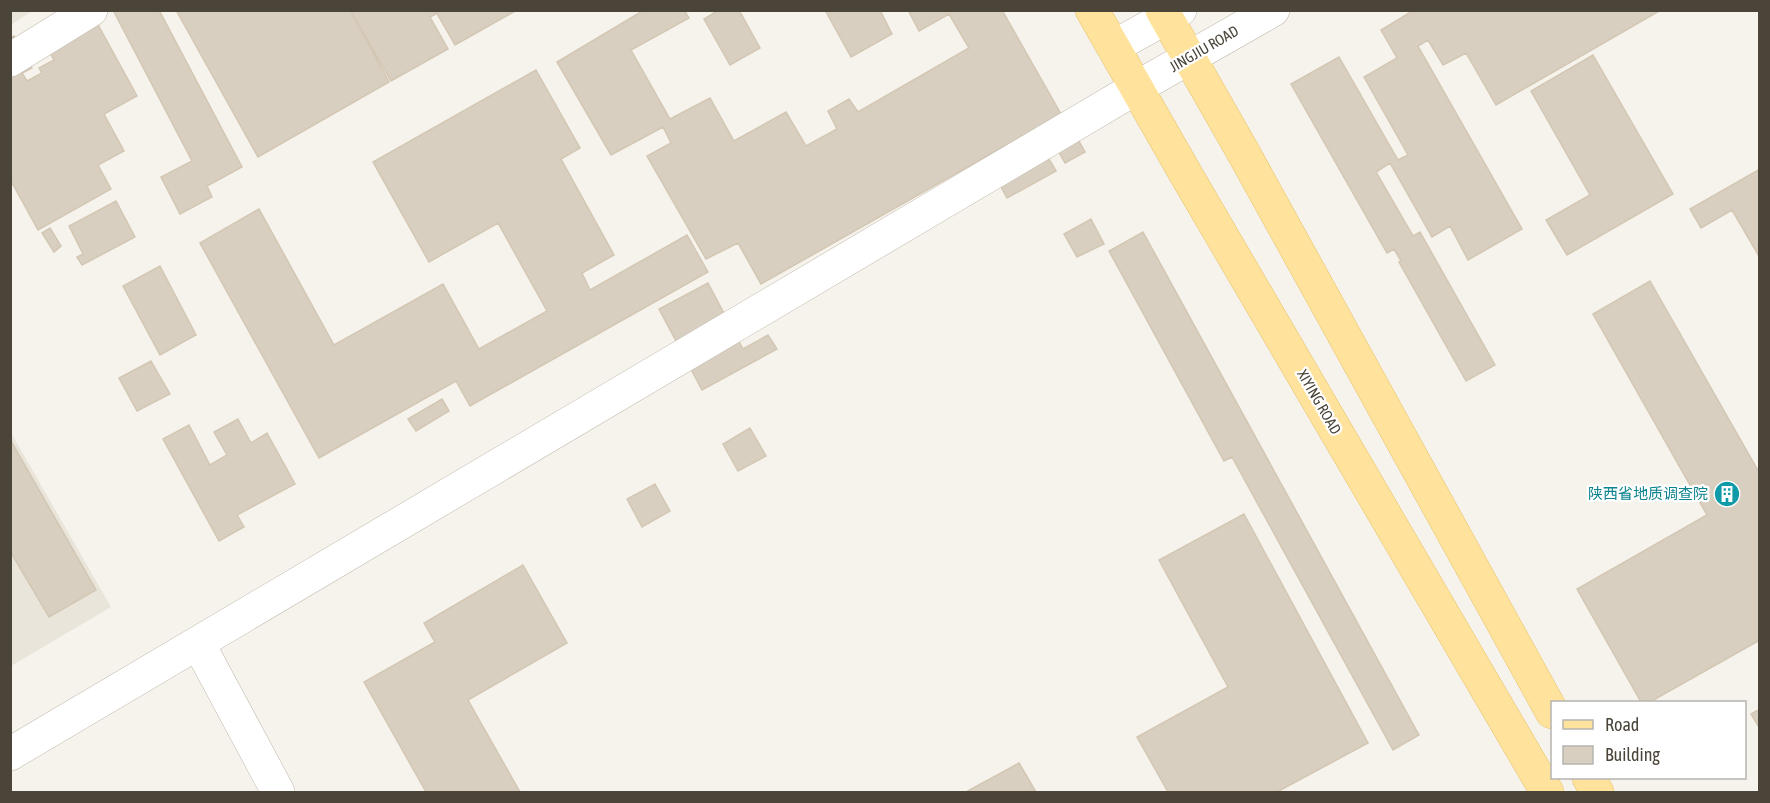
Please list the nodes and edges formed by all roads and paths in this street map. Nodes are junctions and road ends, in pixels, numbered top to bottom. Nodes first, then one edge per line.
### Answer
1 (91, 10) edge
2 (1092, 10) edge
3 (1272, 10) edge
4 (1169, 13) edge
5 (1113, 47) junction
6 (1189, 58) junction
7 (10, 60) edge
8 (1136, 88) junction
9 (198, 643) junction
10 (1551, 710) edge
11 (10, 754) edge
12 (1589, 779) edge
13 (278, 792) edge
14 (1547, 792) edge
15 (1597, 792) edge

1 - 7 street
2 - 5 main road, XIYING ROAD
3 - 6 street, JINGJIU ROAD
4 - 5 street
4 - 6 main road
5 - 8 main road, XIYING ROAD
6 - 8 street, JINGJIU ROAD
6 - 10 main road
8 - 9 street, JINGJIU ROAD
8 - 14 main road, XIYING ROAD
9 - 11 street, JINGJIU ROAD
9 - 13 street
12 - 15 main road

